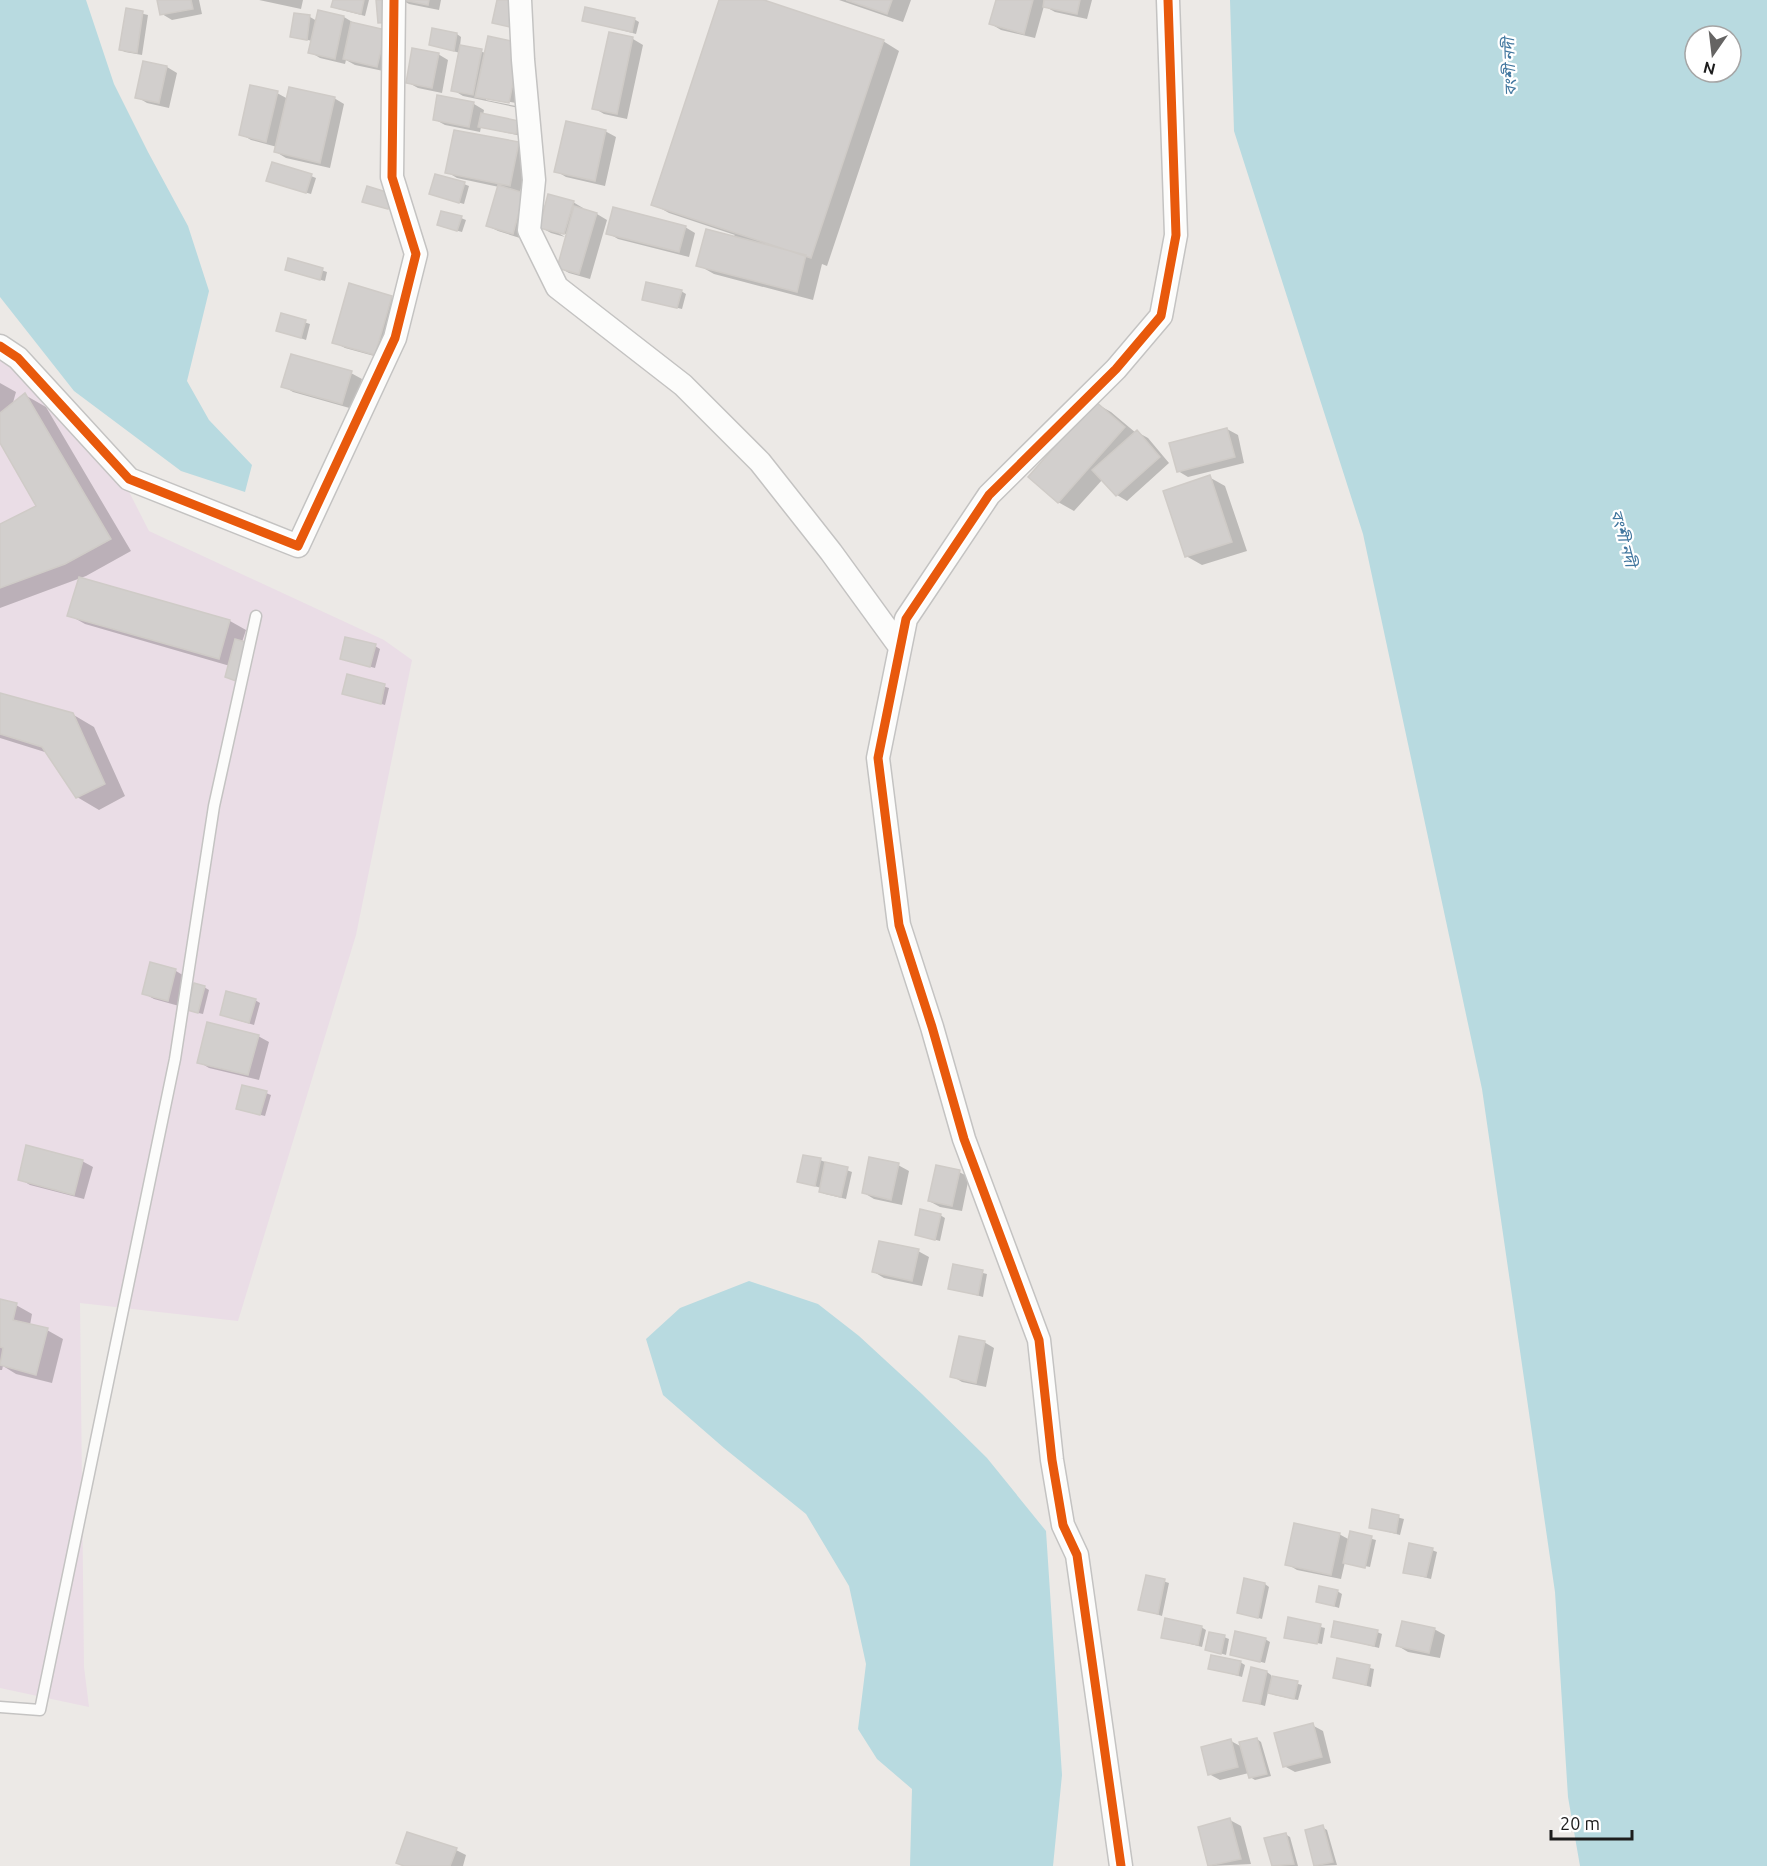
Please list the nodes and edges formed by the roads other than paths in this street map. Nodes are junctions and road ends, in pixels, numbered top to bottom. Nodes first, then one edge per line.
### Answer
1 (394, 0) edge
2 (520, 0) edge
3 (1168, 0) edge
4 (0, 346) edge
5 (256, 616) dead end
6 (900, 647) junction
7 (0, 1707) edge
8 (1121, 1866) edge

1 - 4 street
2 - 6 street
3 - 6 street
5 - 7 lane
6 - 8 street

